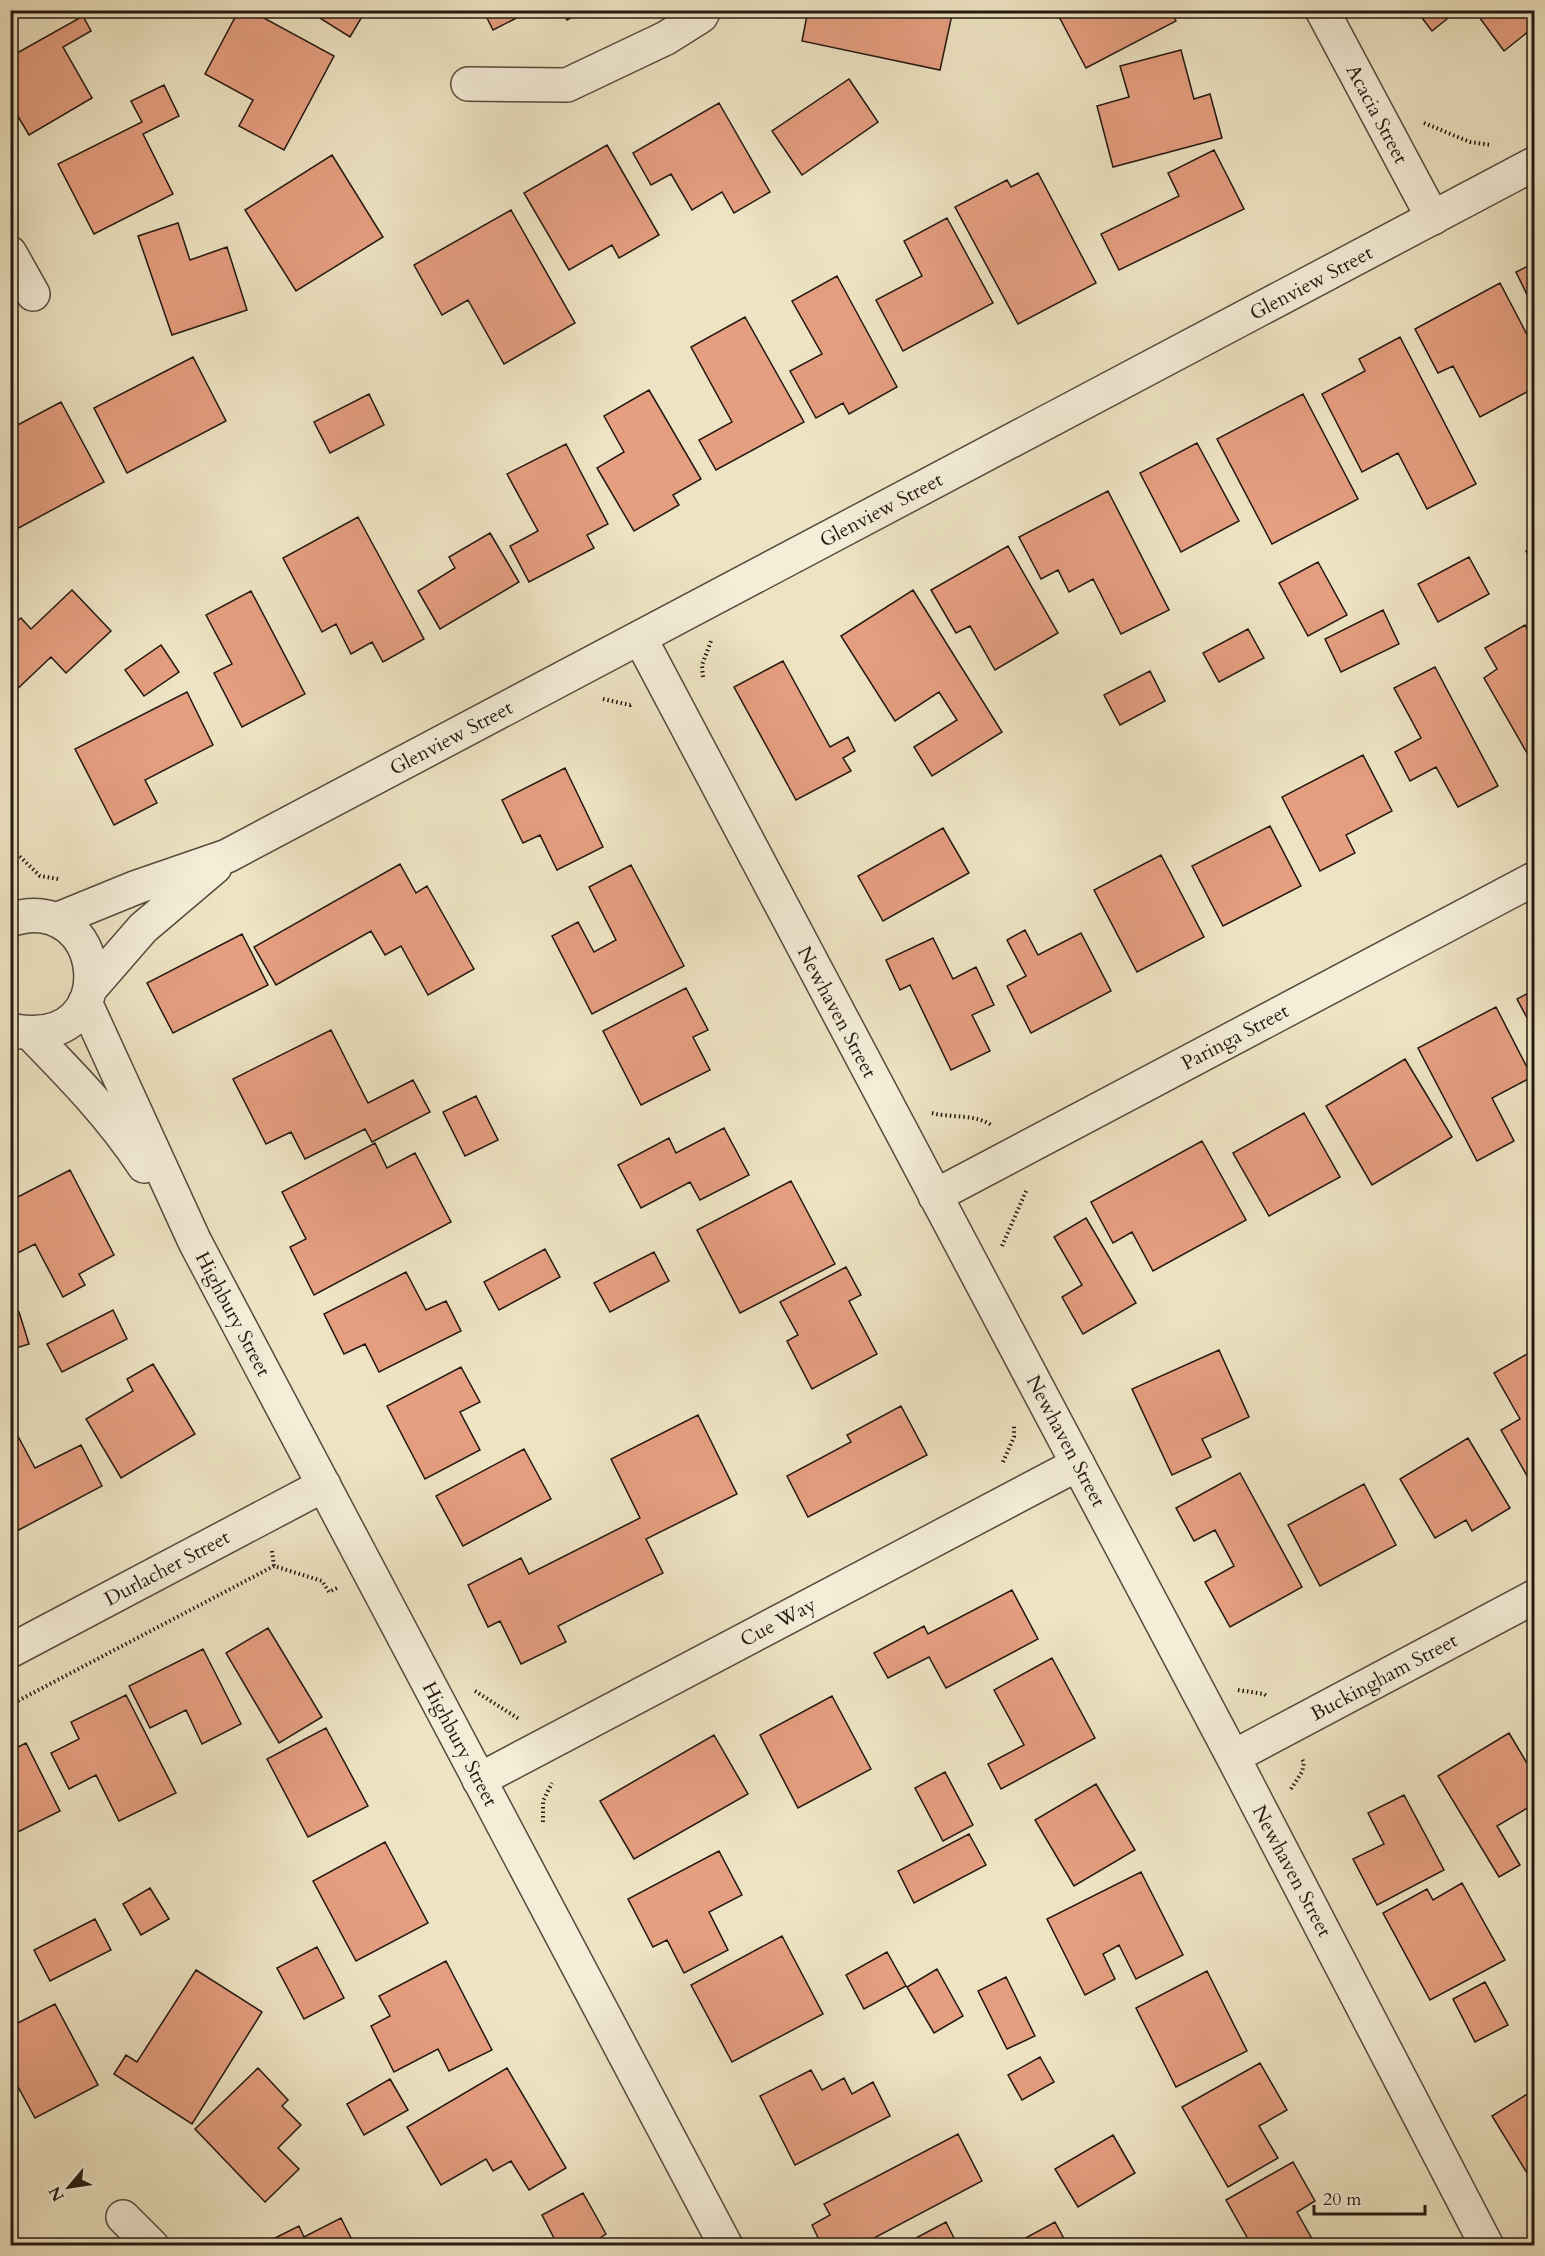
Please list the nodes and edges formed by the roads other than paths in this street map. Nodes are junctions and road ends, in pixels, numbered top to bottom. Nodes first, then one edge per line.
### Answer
1 (704, 10) edge
2 (1322, 10) edge
3 (468, 84) dead end
4 (1534, 164) edge
5 (1432, 218) junction
6 (10, 253) edge
7 (33, 294) dead end
8 (640, 638) junction
9 (227, 856) junction
10 (1534, 879) edge
11 (28, 914) edge
12 (88, 996) junction
13 (21, 1031) edge
14 (935, 1196) junction
15 (195, 1242) junction
16 (1078, 1464) junction
17 (324, 1485) junction
18 (1534, 1598) edge
19 (10, 1650) edge
20 (1233, 1757) junction
21 (479, 1780) junction
22 (123, 2217) dead end
23 (152, 2246) edge
24 (726, 2246) edge
25 (1487, 2246) edge

1 - 3 street
2 - 5 street, Acacia Street
4 - 5 street, Glenview Street
5 - 8 street, Glenview Street
6 - 7 street
8 - 9 street, Glenview Street
8 - 14 street, Newhaven Street
9 - 11 street, Glenview Street
9 - 12 street, Glenview Street
10 - 14 street, Paringa Street
11 - 12 street
12 - 13 street, Glenview Street
12 - 15 street, Highbury Street
13 - 15 street, Highbury Street
14 - 16 street, Newhaven Street
15 - 17 street, Highbury Street
16 - 20 street, Newhaven Street
16 - 21 street, Cue Way
17 - 19 street, Durlacher Street
17 - 21 street, Highbury Street
18 - 20 street, Buckingham Street
20 - 25 street, Newhaven Street
21 - 24 street, Highbury Street
22 - 23 street

